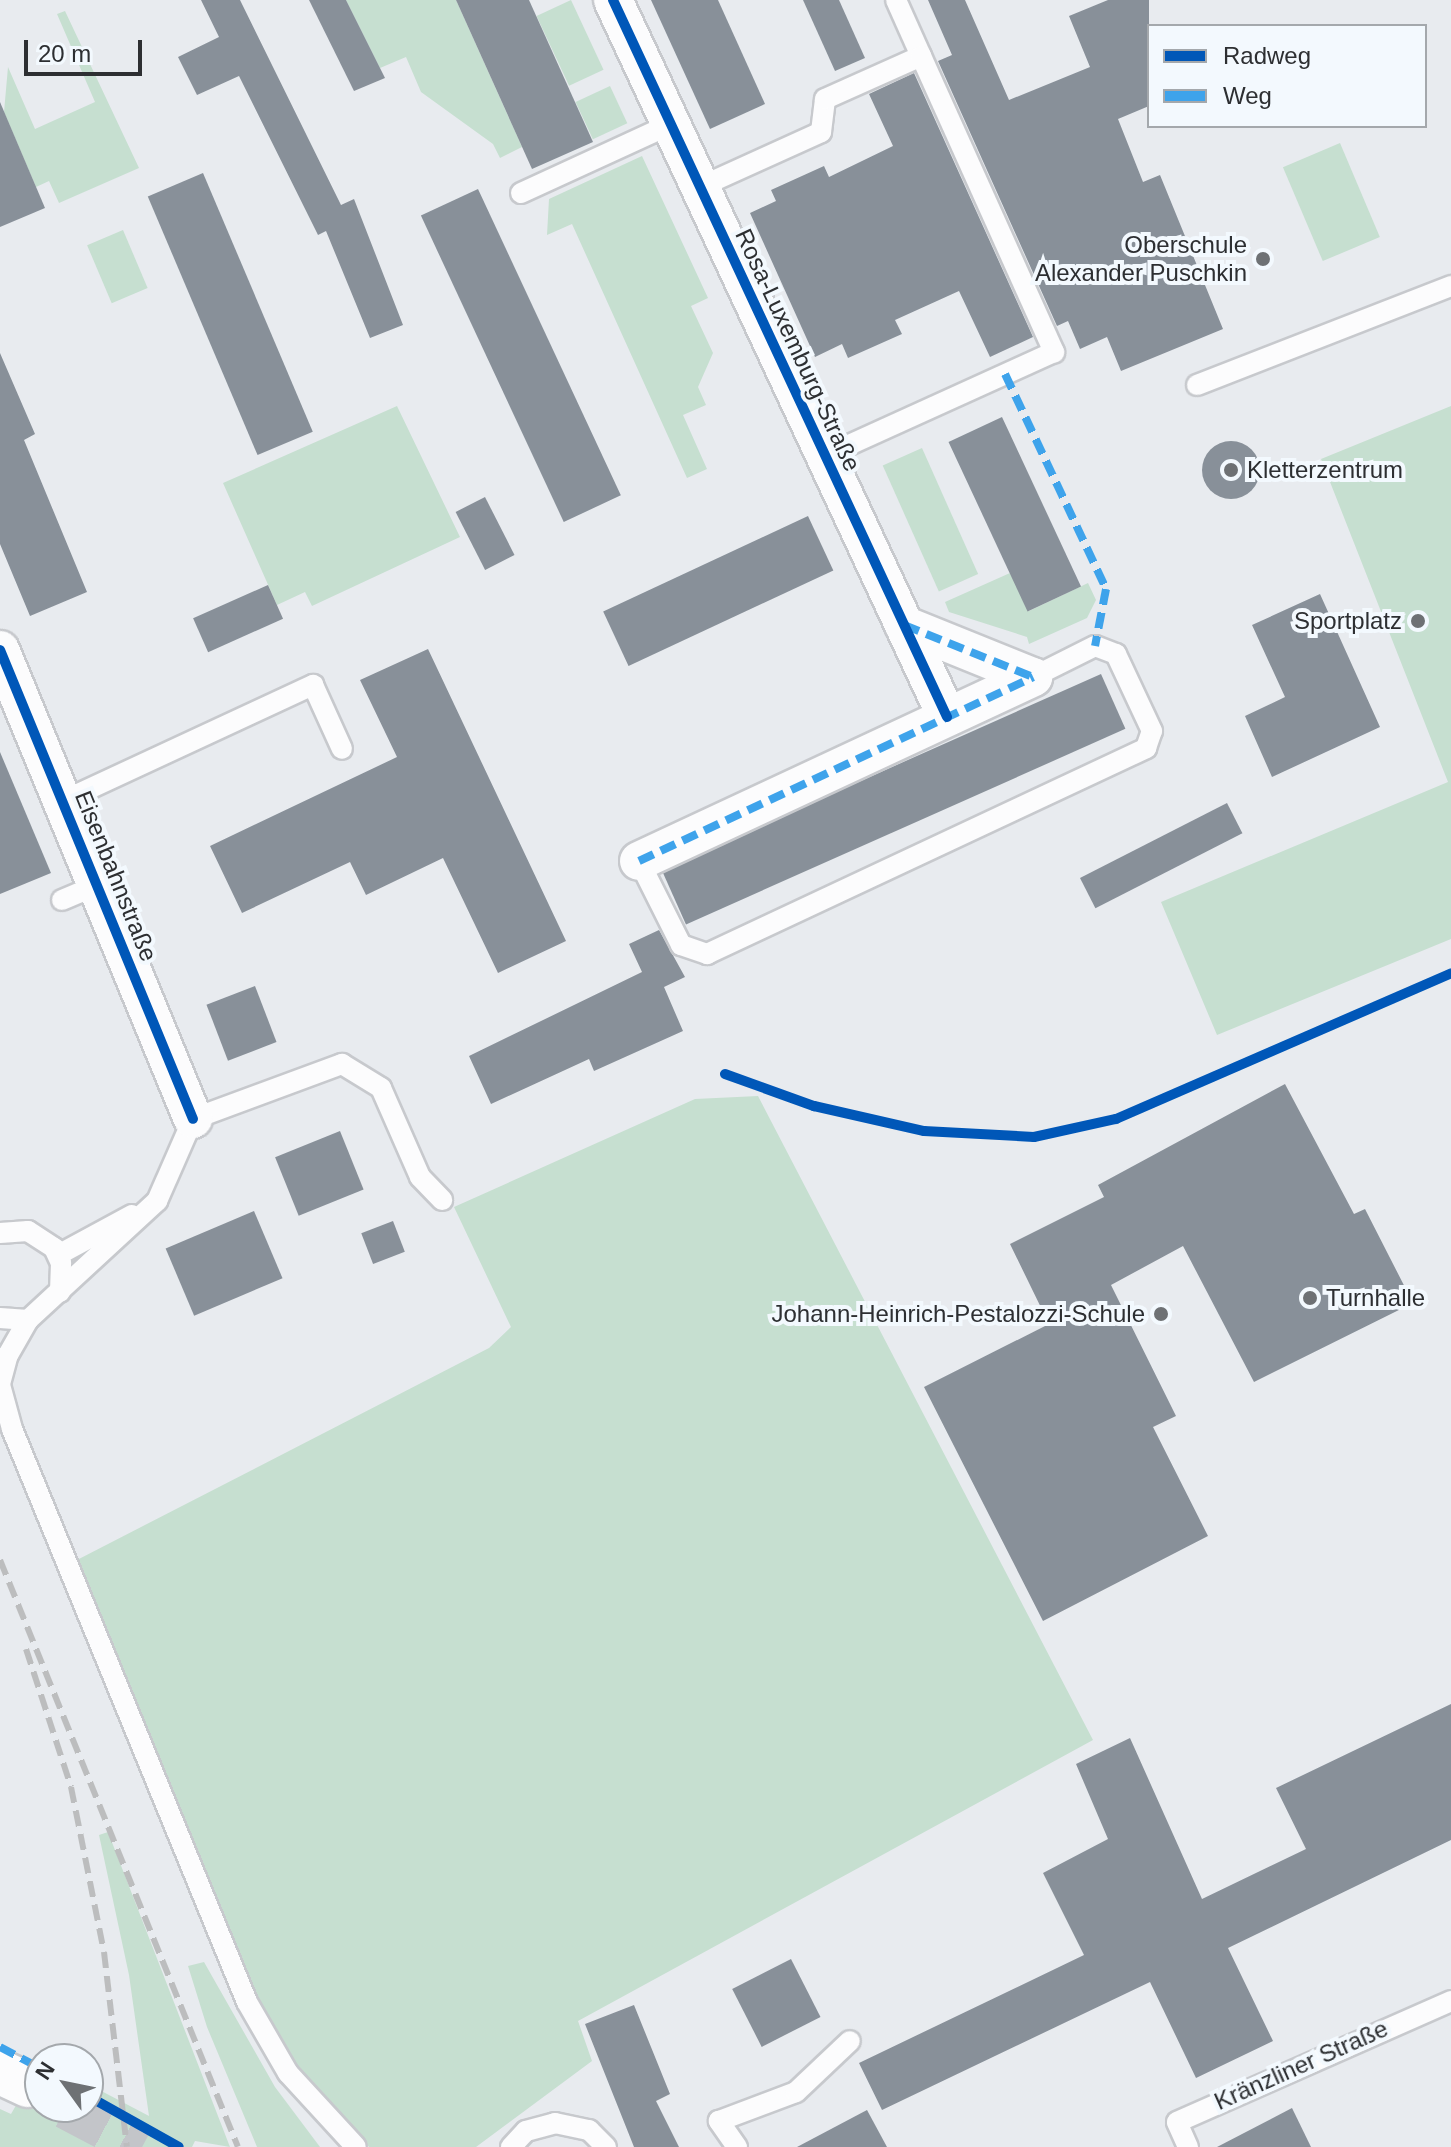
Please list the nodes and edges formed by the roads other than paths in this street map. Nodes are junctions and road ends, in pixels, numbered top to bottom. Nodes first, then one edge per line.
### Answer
1 (613, 0) edge
2 (896, 0) edge
3 (921, 56) junction
4 (671, 124) junction
5 (700, 187) junction
6 (521, 193) dead end
7 (1451, 286) edge
8 (1197, 385) dead end
9 (825, 456) junction
10 (904, 625) junction
11 (0, 650) edge
12 (1033, 677) junction
13 (947, 717) junction
14 (342, 749) dead end
15 (63, 801) junction
16 (639, 861) joint
17 (98, 885) junction
18 (62, 900) dead end
19 (193, 1119) junction
20 (442, 1200) dead end
21 (157, 1201) junction
22 (0, 1233) edge
23 (58, 1255) junction
24 (60, 1292) junction
25 (0, 1318) edge
26 (28, 1320) junction
27 (0, 1385) edge
28 (1451, 2001) edge
29 (850, 2041) dead end
30 (356, 2147) edge
31 (511, 2147) edge
32 (606, 2147) edge
33 (737, 2147) edge
34 (1188, 2147) edge

1 - 4 street, Rosa-Luxemburg-Straße
2 - 3 lane
3 - 5 lane
3 - 9 lane
4 - 5 street, Rosa-Luxemburg-Straße
4 - 6 lane
5 - 9 street, Rosa-Luxemburg-Straße
7 - 8 lane
9 - 10 street, Rosa-Luxemburg-Straße
10 - 12 street
10 - 13 street, Rosa-Luxemburg-Straße
11 - 15 street, Eisenbahnstraße
12 - 13 street
12 - 16 lane
13 - 16 street
14 - 15 lane
15 - 17 street, Eisenbahnstraße
17 - 18 lane
17 - 19 street, Eisenbahnstraße
19 - 20 lane
19 - 21 lane
21 - 23 lane
21 - 24 lane
22 - 23 lane
23 - 24 lane
24 - 26 lane
25 - 26 lane
26 - 27 lane
27 - 30 lane
28 - 34 lane, Kränzliner Straße
29 - 33 lane
31 - 32 lane

